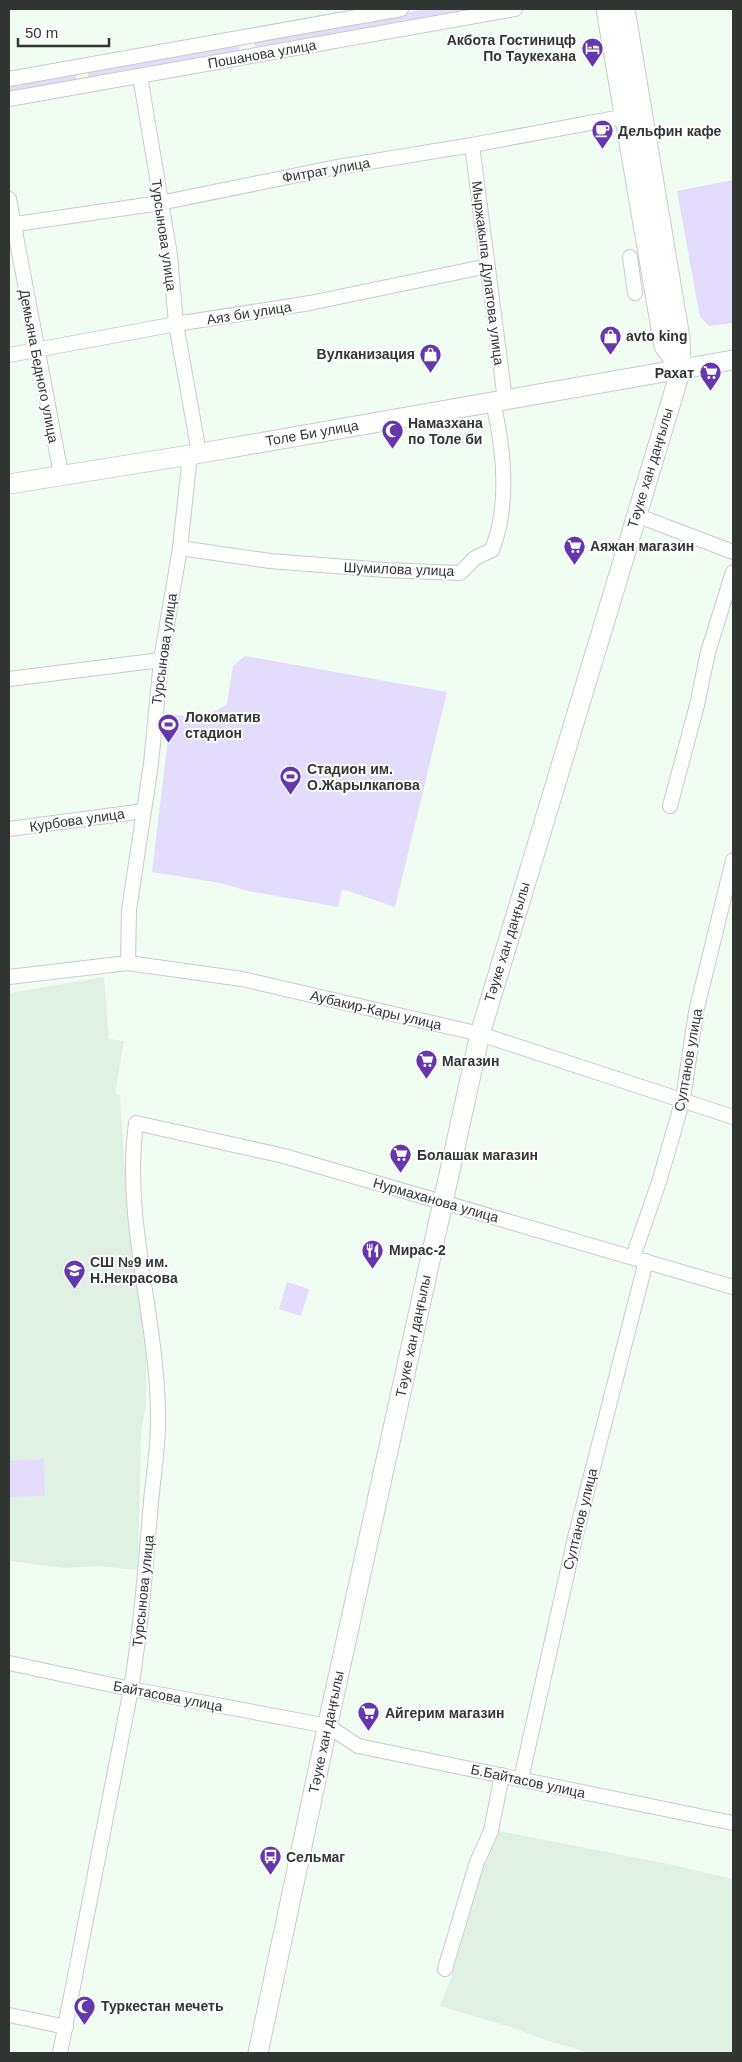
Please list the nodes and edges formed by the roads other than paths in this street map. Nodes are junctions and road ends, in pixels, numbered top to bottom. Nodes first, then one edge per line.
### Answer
1 (401, 9) edge
2 (515, 9) edge
3 (606, 9) edge
4 (625, 9) edge
5 (140, 76) junction
6 (9, 79) edge
7 (9, 99) edge
8 (634, 114) junction
9 (472, 145) junction
10 (9, 199) edge
11 (160, 203) junction
12 (10, 225) edge
13 (630, 257) dead end
14 (488, 266) junction
15 (635, 293) dead end
16 (176, 324) junction
17 (36, 351) junction
18 (9, 355) edge
19 (733, 360) edge
20 (681, 369) junction
21 (499, 401) junction
22 (195, 454) junction
23 (60, 474) junction
24 (9, 484) edge
25 (636, 515) junction
26 (180, 548) junction
27 (733, 552) edge
28 (733, 572) edge
29 (160, 660) junction
30 (9, 679) edge
31 (670, 806) dead end
32 (144, 811) junction
33 (9, 828) edge
34 (733, 860) edge
35 (128, 963) junction
36 (9, 977) edge
37 (480, 1034) junction
38 (683, 1100) junction
39 (733, 1117) edge
40 (136, 1124) joint
41 (442, 1201) junction
42 (640, 1259) junction
43 (733, 1287) edge
44 (9, 1662) edge
45 (131, 1690) junction
46 (328, 1726) junction
47 (502, 1775) junction
48 (521, 1779) junction
49 (733, 1823) edge
50 (445, 1969) dead end
51 (9, 2015) edge
52 (66, 2026) junction
53 (60, 2053) edge
54 (258, 2053) edge

1 - 6 street, Пошанова улица
2 - 5 street, Пошанова улица
3 - 8 street, Тәуке хан даңғылы
4 - 8 street, Тәуке хан даңғылы
5 - 7 street, Пошанова улица
5 - 11 street, Турсынова улица
8 - 9 street, Фитрат улица
8 - 20 street, Тәуке хан даңғылы
9 - 11 street, Фитрат улица
9 - 14 street, Мыржакыпа Дулатова улица
10 - 12 street, Демьяна Бедного улица
11 - 12 street, Фитрат улица
11 - 16 street, Турсынова улица
12 - 17 street, Демьяна Бедного улица
13 - 15 street
14 - 16 street, Аяз би улица
14 - 21 street, Мыржакыпа Дулатова улица
16 - 17 street, Аяз би улица
16 - 22 street, Турсынова улица
17 - 18 street, Аяз би улица
17 - 23 street, Демьяна Бедного улица
19 - 20 street, Толе Би улица
20 - 21 street, Толе Би улица
20 - 25 street, Тәуке хан даңғылы
21 - 22 street, Толе Би улица
21 - 26 street, Шумилова улица
22 - 23 street, Толе Би улица
22 - 26 street, Турсынова улица
23 - 24 street, Толе Би улица
25 - 27 street
25 - 37 street, Тәуке хан даңғылы
26 - 29 street, Турсынова улица
28 - 31 street
29 - 30 street
29 - 32 street, Турсынова улица
32 - 33 street, Курбова улица
32 - 35 street, Турсынова улица
34 - 38 street, Султанов улица
35 - 36 street, Аубакир-Кары улица
35 - 37 street, Аубакир-Кары улица
37 - 38 street, Аубакир-Кары улица
37 - 41 street, Тәуке хан даңғылы
38 - 39 street, Аубакир-Кары улица
38 - 42 street, Султанов улица
40 - 41 street, Нурмаханова улица
40 - 45 street, Турсынова улица
41 - 42 street, Нурмаханова улица
41 - 46 street, Тәуке хан даңғылы
42 - 43 street, Нурмаханова улица
42 - 48 street, Султанов улица
44 - 45 street, Байтасова улица
45 - 46 street, Байтасова улица
45 - 52 street, Турсынова улица
46 - 47 street, Б.Байтасов улица
46 - 54 street, Тәуке хан даңғылы
47 - 48 street, Б.Байтасов улица
47 - 50 street
48 - 49 street, Б.Байтасов улица
51 - 52 street
52 - 53 street, Турсынова улица

